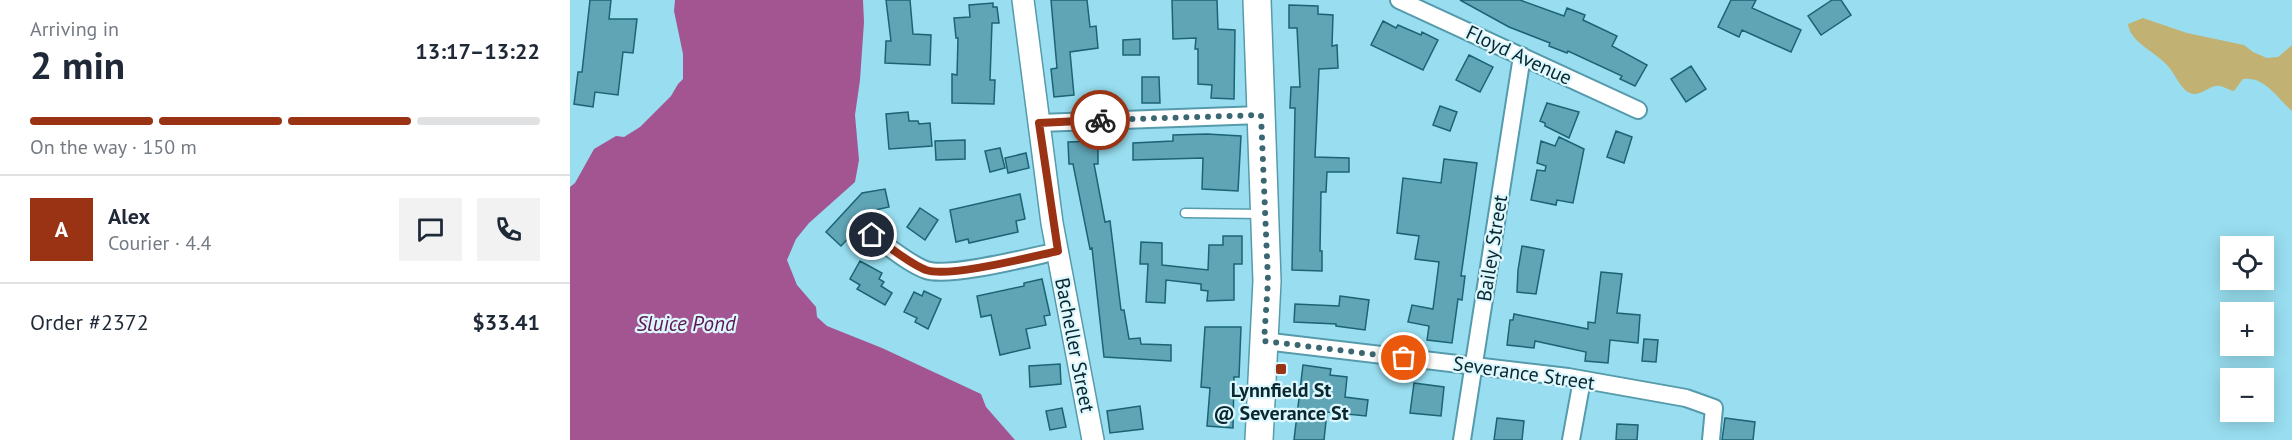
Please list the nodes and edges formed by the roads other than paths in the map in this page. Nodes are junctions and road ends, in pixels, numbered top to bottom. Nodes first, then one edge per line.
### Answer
1 (1023, 0) edge
2 (1257, 0) edge
3 (1399, 0) edge
4 (1522, 56) junction
5 (1638, 110) dead end
6 (1261, 115) junction
7 (1039, 123) junction
8 (1185, 213) dead end
9 (1265, 214) junction
10 (872, 235) dead end
11 (1058, 251) junction
12 (1264, 341) junction
13 (1473, 366) junction
14 (1582, 380) junction
15 (1093, 440) edge
16 (1259, 440) edge
17 (1462, 440) edge
18 (1571, 440) edge
19 (1711, 440) edge

1 - 7 street, Bacheller Street
2 - 6 main road
3 - 4 street, Floyd Avenue
4 - 5 street, Floyd Avenue
4 - 13 street, Bailey Street
6 - 7 street
6 - 9 main road
7 - 11 street, Bacheller Street
8 - 9 lane
9 - 12 main road
10 - 11 street
11 - 15 street, Bacheller Street
12 - 13 street, Severance Street
12 - 16 main road
13 - 14 street, Severance Street
13 - 17 street, Bailey Street
14 - 18 street
14 - 19 street, Severance Street

